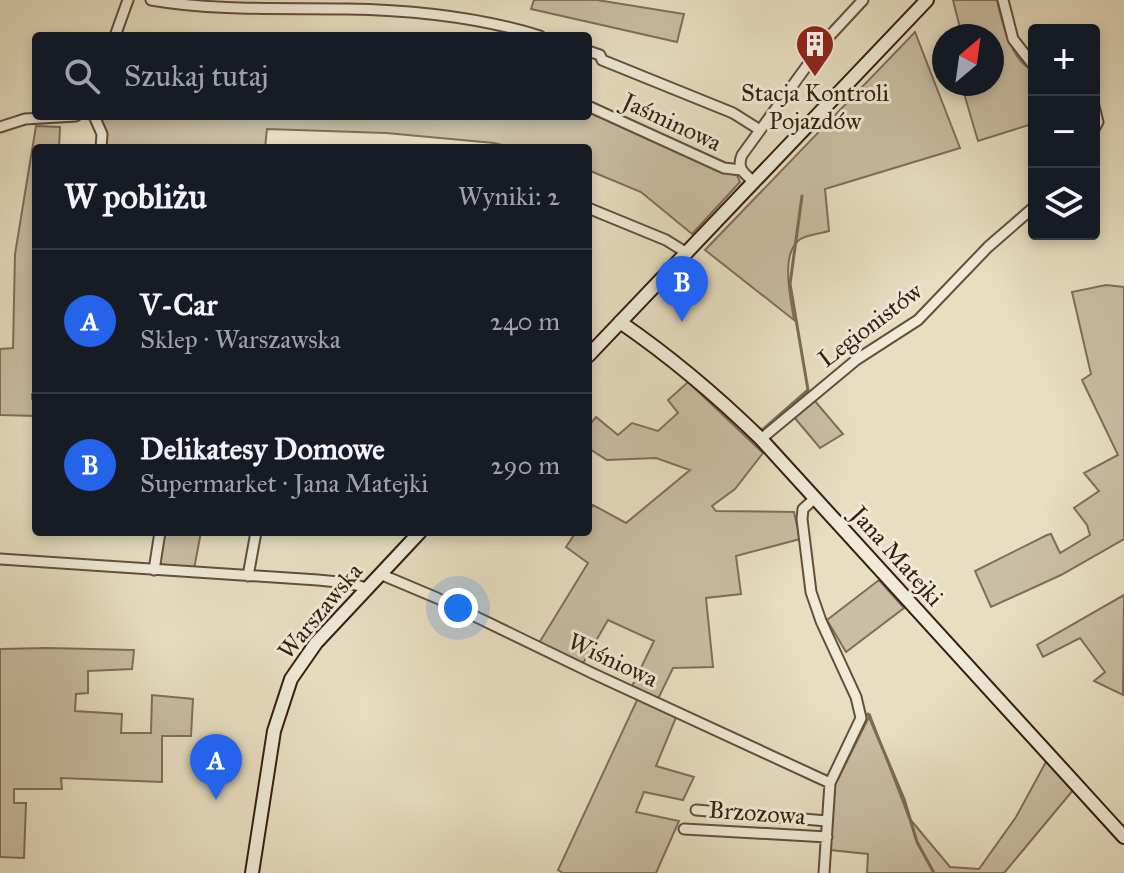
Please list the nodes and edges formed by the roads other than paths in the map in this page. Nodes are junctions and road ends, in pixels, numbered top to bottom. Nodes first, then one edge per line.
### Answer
1 (128, 0) edge
2 (151, 0) edge
3 (856, 0) edge
4 (863, 0) edge
5 (927, 0) edge
6 (1003, 0) edge
7 (853, 11) junction
8 (116, 32) edge
9 (521, 32) edge
10 (592, 52) edge
11 (1028, 58) edge
12 (592, 108) edge
13 (32, 119) edge
14 (96, 120) edge
15 (0, 127) edge
16 (760, 130) junction
17 (101, 144) edge
18 (741, 170) junction
19 (754, 182) junction
20 (592, 210) edge
21 (1028, 212) edge
22 (687, 253) junction
23 (620, 322) junction
24 (592, 352) edge
25 (761, 439) junction
26 (815, 498) junction
27 (159, 536) edge
28 (255, 536) edge
29 (416, 536) edge
30 (0, 559) edge
31 (154, 570) junction
32 (380, 574) junction
33 (248, 576) junction
34 (367, 588) junction
35 (830, 783) junction
36 (696, 810) dead end
37 (827, 821) junction
38 (684, 829) dead end
39 (827, 837) junction
40 (1124, 837) edge
41 (252, 873) edge
42 (824, 873) edge

1 - 8 street
2 - 9 street
3 - 7 street
4 - 7 street
5 - 19 main road
6 - 11 street
7 - 16 street
10 - 16 street
12 - 18 street, Jaśminowa
13 - 15 street
14 - 17 street
16 - 18 street
18 - 19 street
19 - 22 main road
20 - 22 street
21 - 25 street, Legionistów
22 - 23 main road
23 - 24 main road
23 - 25 main road, Jana Matejki
25 - 26 main road, Jana Matejki
26 - 35 street
26 - 40 main road, Jana Matejki
27 - 31 street
28 - 33 street
29 - 32 main road, Warszawska
30 - 31 street
31 - 33 street
32 - 34 main road, Warszawska
32 - 35 street, Wiśniowa
33 - 34 street
34 - 41 main road, Warszawska
35 - 37 street
36 - 37 street, Brzozowa
37 - 39 street
38 - 39 street, Brzozowa
39 - 42 street

